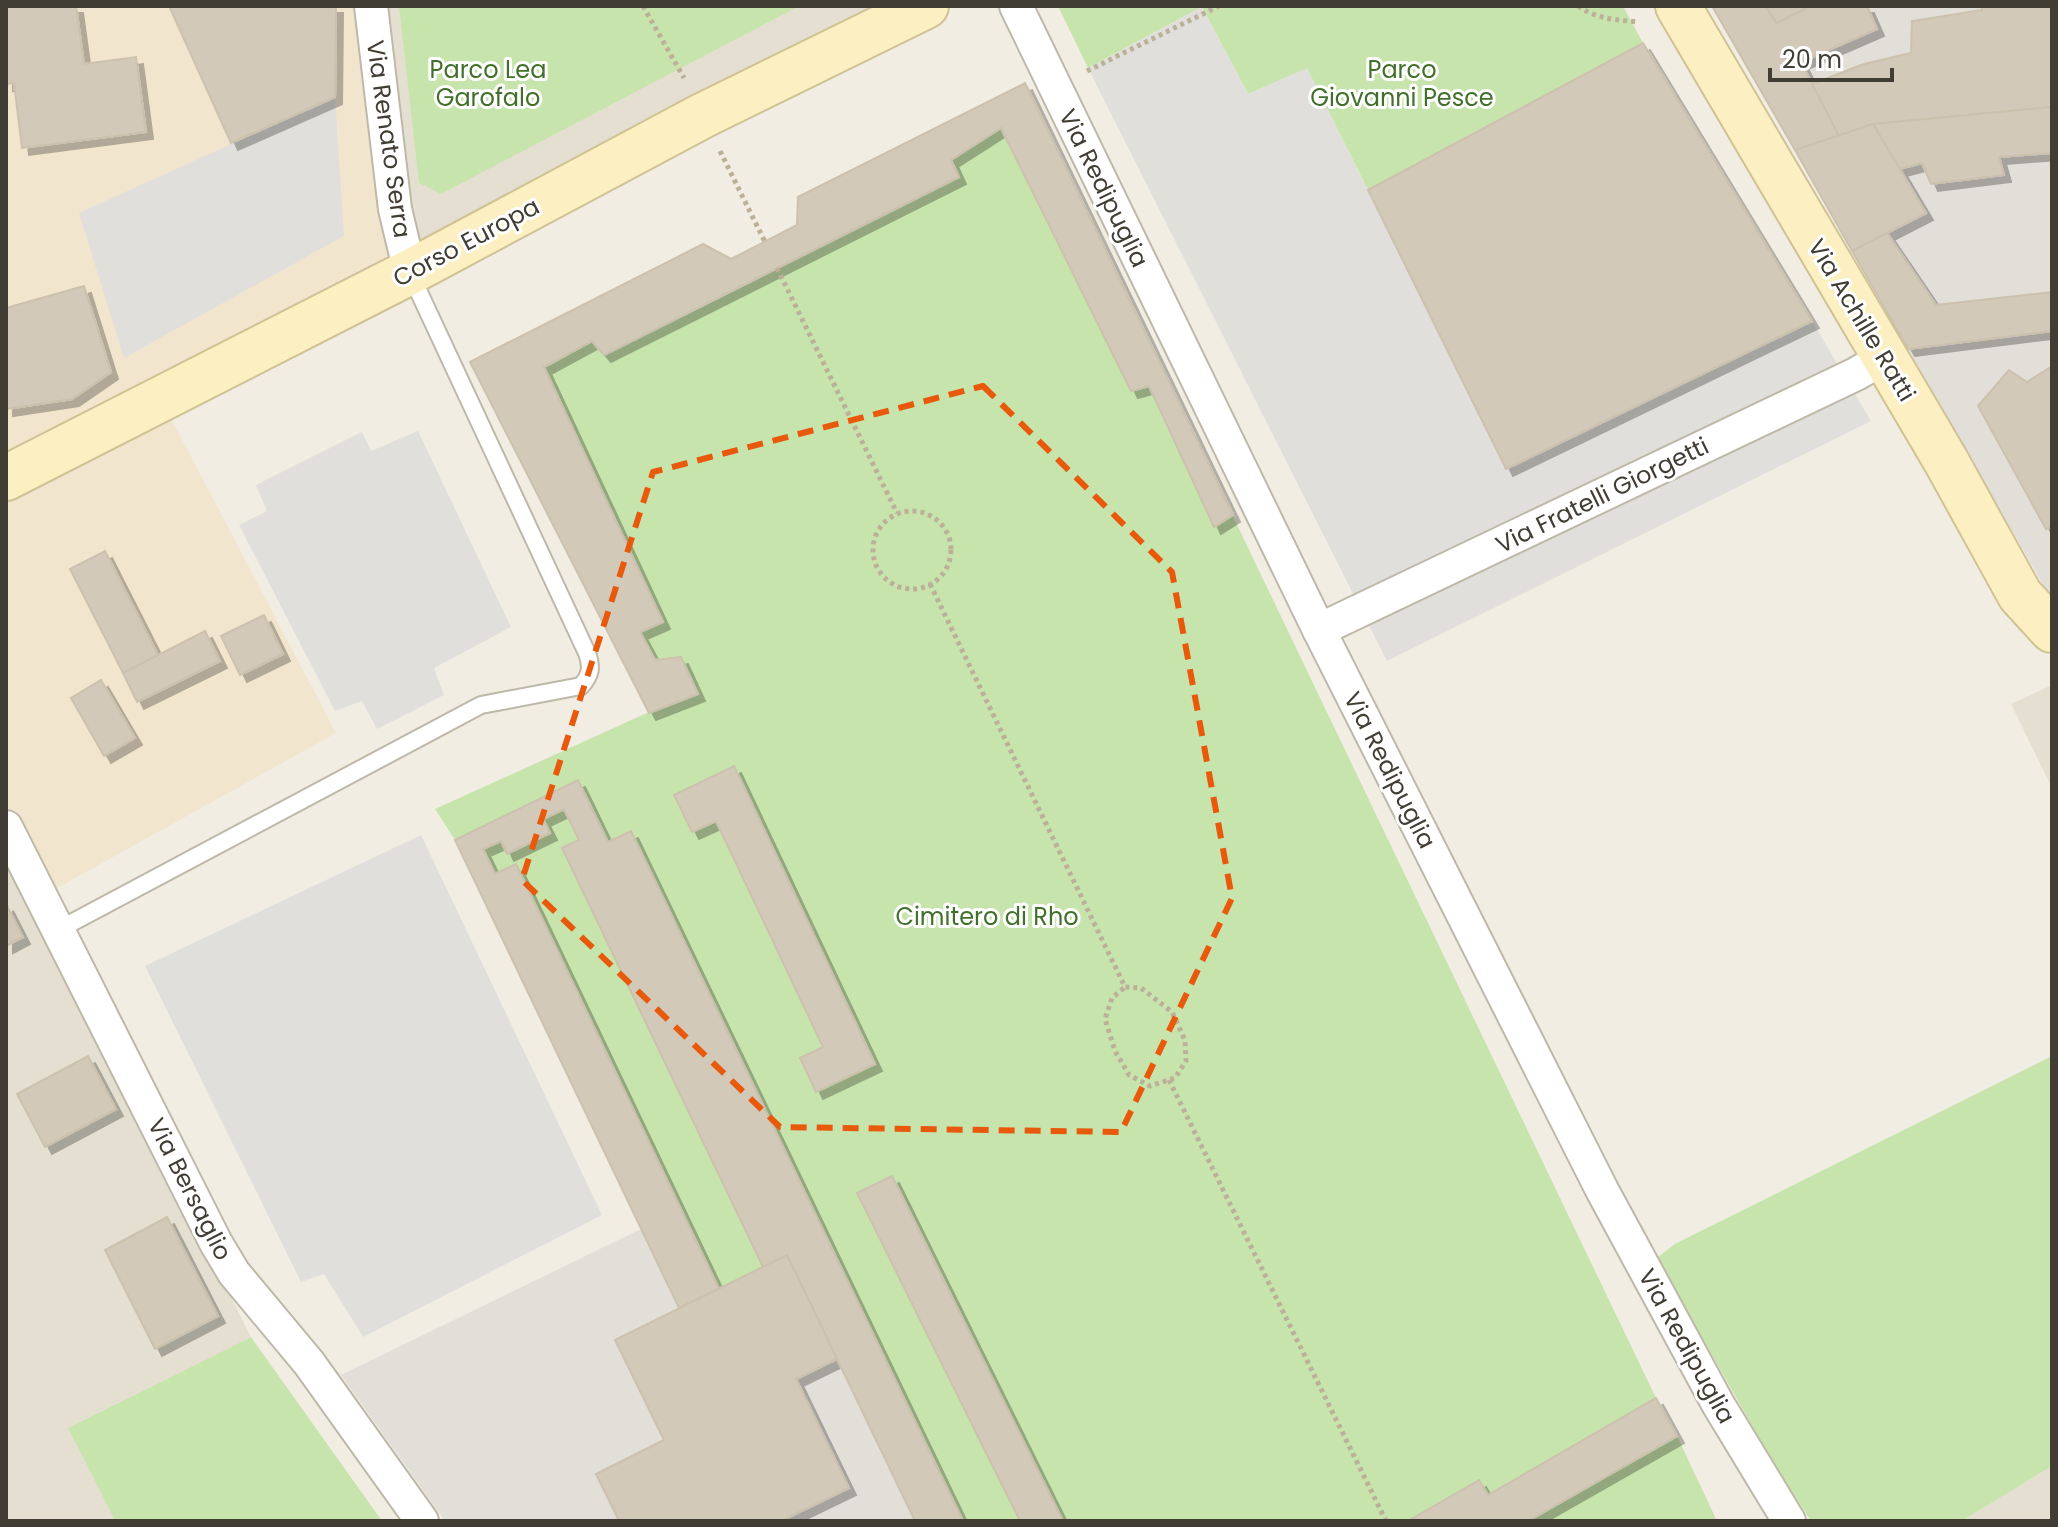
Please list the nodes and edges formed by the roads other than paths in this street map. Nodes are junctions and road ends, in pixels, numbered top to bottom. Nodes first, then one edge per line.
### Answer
1 (371, 6) edge
2 (926, 6) edge
3 (1016, 6) edge
4 (1664, 14) edge
5 (410, 272) junction
6 (1884, 358) junction
7 (6, 478) edge
8 (1319, 630) junction
9 (2052, 630) edge
10 (6, 827) edge
11 (58, 930) junction
12 (422, 1521) edge
13 (1789, 1521) edge

1 - 5 street, Via Renato Serra
2 - 5 main road, Corso Europa
3 - 8 street, Via Redipuglia
4 - 6 main road, Via Achille Ratti
5 - 7 main road, Corso Europa
5 - 11 lane
6 - 8 street, Via Fratelli Giorgetti
6 - 9 main road, Via Achille Ratti
8 - 13 street, Via Redipuglia
10 - 11 street, Via Bersaglio
11 - 12 street, Via Bersaglio

